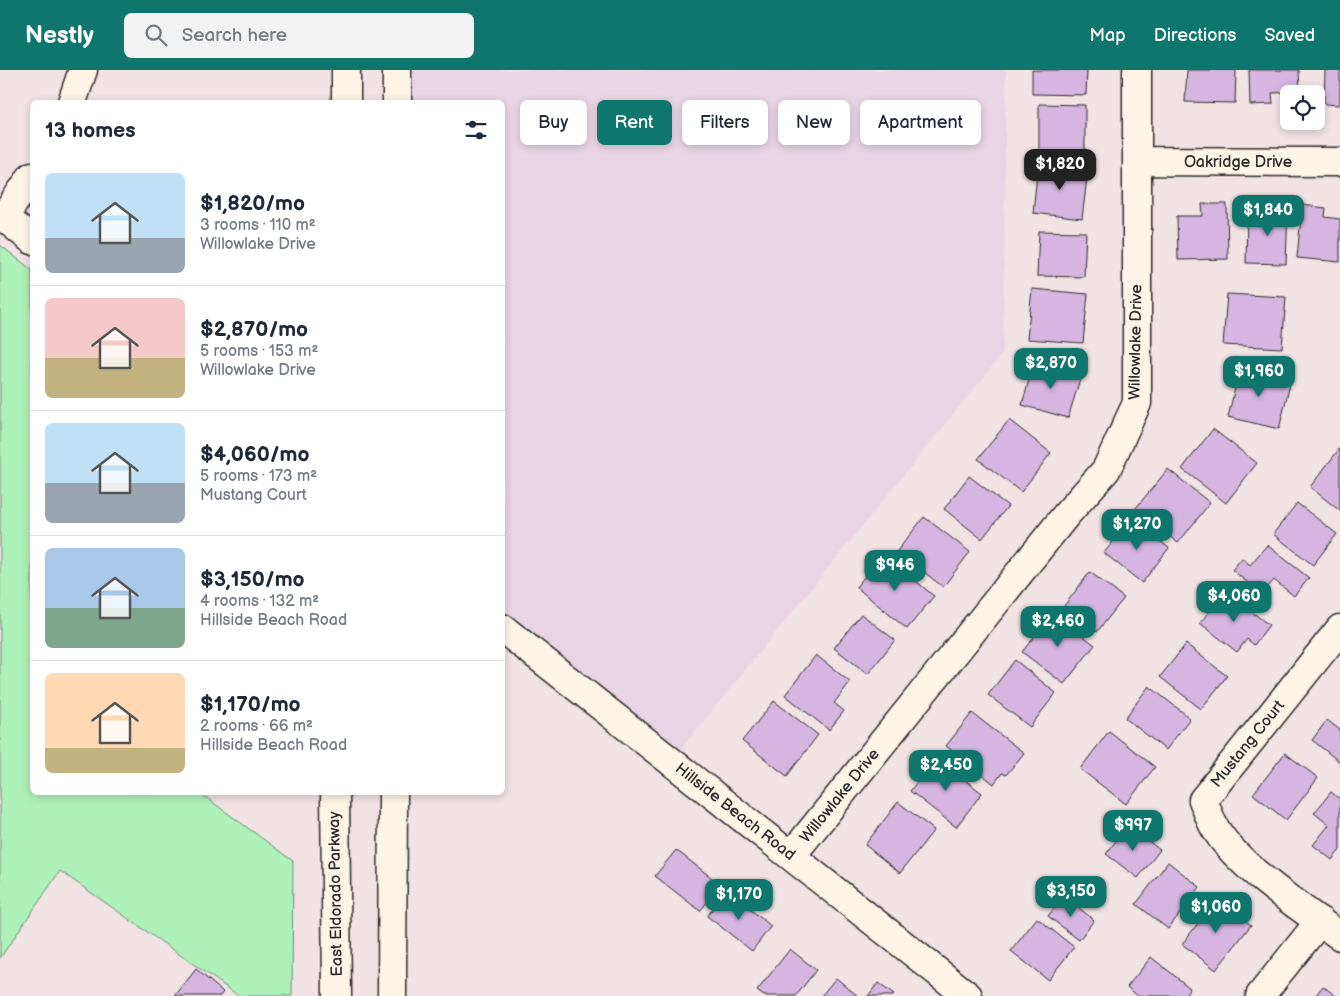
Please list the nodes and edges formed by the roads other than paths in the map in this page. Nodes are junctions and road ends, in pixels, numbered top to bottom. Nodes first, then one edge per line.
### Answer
1 (83, 70) edge
2 (346, 70) edge
3 (397, 70) edge
4 (1137, 70) edge
5 (73, 100) edge
6 (346, 100) edge
7 (397, 100) edge
8 (1137, 162) junction
9 (1340, 162) edge
10 (30, 179) edge
11 (2, 215) edge
12 (30, 238) edge
13 (1340, 629) edge
14 (505, 630) edge
15 (334, 795) edge
16 (393, 795) edge
17 (791, 856) junction
18 (1330, 928) edge
19 (337, 996) edge
20 (392, 996) edge
21 (968, 996) edge
22 (1260, 996) edge

1 - 5 street
2 - 6 street
3 - 7 street
4 - 8 street, Willowlake Drive
8 - 9 street, Oakridge Drive
8 - 17 street, Willowlake Drive
10 - 11 street
11 - 12 street
13 - 18 street, Mustang Court
14 - 17 street, Hillside Beach Road
15 - 19 street, East Eldorado Parkway
16 - 20 street
17 - 21 street, Hillside Beach Road
18 - 22 street

